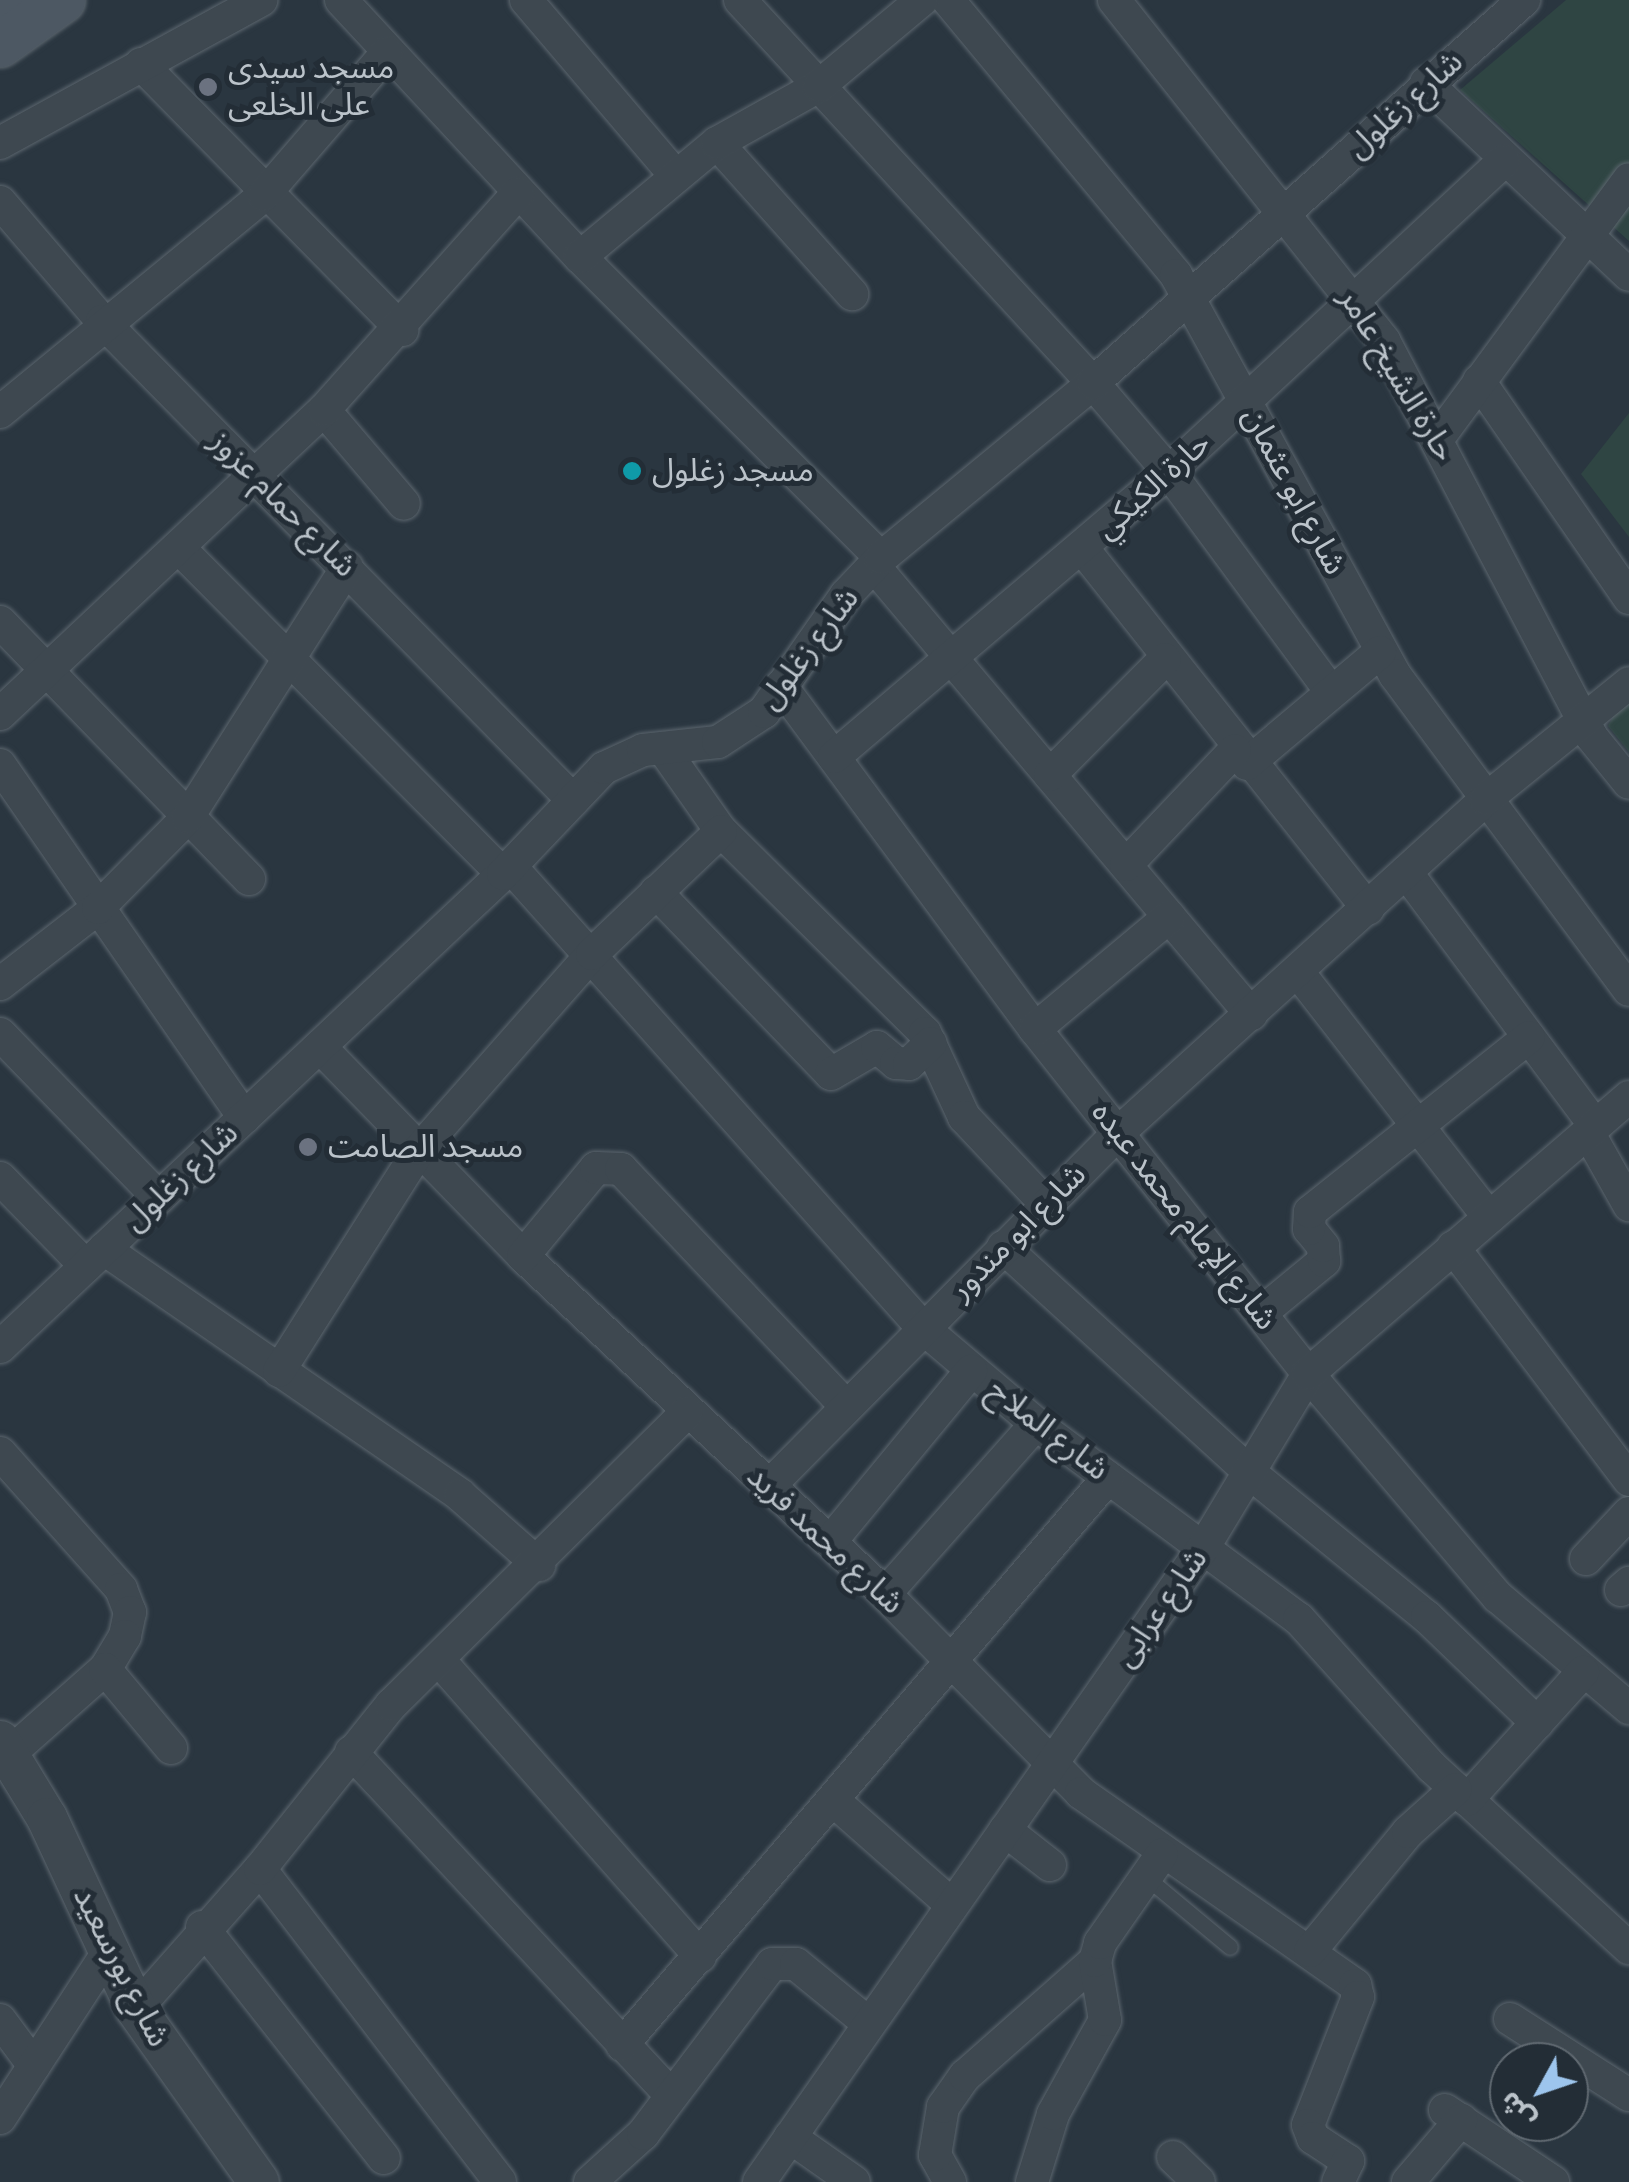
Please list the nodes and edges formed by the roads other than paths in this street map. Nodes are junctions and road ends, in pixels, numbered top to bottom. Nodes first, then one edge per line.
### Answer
1 (7, 0) edge
2 (62, 0) edge
3 (260, 0) edge
4 (341, 0) edge
5 (526, 0) edge
6 (740, 0) edge
7 (922, 0) edge
8 (948, 0) edge
9 (1114, 0) edge
10 (1524, 0) edge
11 (0, 5) edge
12 (0, 44) edge
13 (387, 53) junction
14 (141, 64) junction
15 (1426, 83) junction
16 (819, 86) junction
17 (716, 143) junction
18 (0, 144) edge
19 (1504, 161) junction
20 (675, 175) junction
21 (1629, 179) edge
22 (518, 193) junction
23 (264, 195) junction
24 (0, 202) edge
25 (1286, 214) junction
26 (1585, 235) junction
27 (580, 257) junction
28 (1629, 275) edge
29 (852, 294) dead end
30 (1190, 298) junction
31 (1355, 299) junction
32 (102, 321) junction
33 (402, 330) junction
34 (1479, 381) junction
35 (1093, 384) junction
36 (1246, 401) junction
37 (324, 410) junction
38 (0, 412) edge
39 (1439, 437) junction
40 (1169, 472) junction
41 (256, 474) junction
42 (404, 504) dead end
43 (178, 548) junction
44 (1083, 549) junction
45 (878, 562) junction
46 (347, 568) junction
47 (1629, 598) edge
48 (0, 622) edge
49 (1380, 652) junction
50 (290, 660) junction
51 (952, 660) junction
52 (1165, 660) junction
53 (50, 672) junction
54 (1629, 682) edge
55 (781, 686) junction
56 (1330, 690) junction
57 (0, 714) edge
58 (1582, 721) junction
59 (664, 750) junction
60 (834, 757) junction
61 (1241, 757) junction
62 (0, 765) edge
63 (1050, 775) junction
64 (1629, 783) edge
65 (1486, 799) junction
66 (573, 800) junction
67 (188, 817) junction
68 (721, 832) junction
69 (1126, 865) junction
70 (507, 870) junction
71 (1406, 872) junction
72 (249, 879) dead end
73 (656, 892) junction
74 (98, 908) junction
75 (1368, 909) junction
76 (1169, 916) junction
77 (592, 954) junction
78 (1298, 972) junction
79 (0, 984) edge
80 (1629, 990) edge
81 (1250, 1014) junction
82 (1036, 1029) junction
83 (0, 1034) edge
84 (1529, 1037) junction
85 (930, 1043) junction
86 (320, 1047) junction
87 (1629, 1097) edge
88 (244, 1118) junction
89 (1419, 1127) junction
90 (1592, 1129) junction
91 (1118, 1133) junction
92 (420, 1150) junction
93 (0, 1178) edge
94 (159, 1198) junction
95 (1046, 1204) junction
96 (1629, 1205) edge
97 (1489, 1217) junction
98 (1003, 1247) junction
99 (1454, 1247) junction
100 (523, 1256) junction
101 (95, 1258) junction
102 (1261, 1314) junction
103 (923, 1328) junction
104 (0, 1346) edge
105 (280, 1371) junction
106 (971, 1371) junction
107 (1308, 1374) junction
108 (846, 1406) junction
109 (687, 1412) junction
110 (1036, 1424) junction
111 (0, 1453) edge
112 (1249, 1472) junction
113 (1108, 1478) junction
114 (1629, 1480) edge
115 (769, 1486) junction
116 (1629, 1513) edge
117 (830, 1542) junction
118 (1205, 1545) junction
119 (1586, 1560) dead end
120 (539, 1565) junction
121 (885, 1594) junction
122 (439, 1660) junction
123 (954, 1664) junction
124 (105, 1669) junction
125 (1583, 1672) junction
126 (1629, 1708) edge
127 (1537, 1723) junction
128 (5, 1747) edge
129 (171, 1748) dead end
130 (351, 1752) junction
131 (1052, 1764) junction
132 (1461, 1795) junction
133 (834, 1802) junction
134 (1005, 1830) junction
135 (1050, 1865) dead end
136 (1154, 1865) junction
137 (260, 1869) junction
138 (952, 1905) junction
139 (202, 1926) junction
140 (1230, 1947) dead end
141 (1629, 1948) edge
142 (1310, 1950) junction
143 (107, 1954) junction
144 (700, 1956) junction
145 (1095, 1961) junction
146 (136, 2009) junction
147 (0, 2020) edge
148 (1510, 2020) dead end
149 (868, 2023) junction
150 (622, 2045) junction
151 (34, 2066) junction
152 (670, 2094) junction
153 (1629, 2095) edge
154 (0, 2118) edge
155 (790, 2137) junction
156 (384, 2158) dead end
157 (942, 2169) edge
158 (258, 2182) edge
159 (500, 2182) edge
160 (590, 2182) edge
161 (759, 2182) edge
162 (854, 2182) edge
163 (1032, 2182) edge
164 (1338, 2182) edge
165 (1408, 2182) edge
166 (1553, 2182) edge

1 - 11 main road
2 - 12 main road
3 - 14 street
4 - 13 street
5 - 20 street
6 - 16 street
7 - 16 street
8 - 30 street, شارع ابو عثمان
9 - 25 street, حارة الشيخ عامر
10 - 15 street, شارع زغلول
13 - 22 street
13 - 23 street
14 - 18 street
14 - 23 street
15 - 19 street
15 - 25 street, شارع زغلول
16 - 17 street
16 - 35 street
17 - 20 street
17 - 29 street
19 - 26 street
19 - 31 street, حارة الكيكي
20 - 27 street
21 - 26 street
22 - 27 street
22 - 33 street
23 - 32 street
23 - 33 street
24 - 32 street, شارع حمام عزوز
25 - 30 street, شارع زغلول
25 - 31 street, حارة الشيخ عامر
26 - 28 street
26 - 34 street
27 - 45 street
30 - 35 street, شارع زغلول
30 - 36 street, شارع ابو عثمان
31 - 36 street, حارة الكيكي
31 - 39 street, حارة الشيخ عامر
32 - 38 street
32 - 41 street, شارع حمام عزوز
33 - 37 street
34 - 39 street
34 - 47 street
35 - 40 street
35 - 45 street, شارع زغلول
36 - 40 street, حارة الكيكي
36 - 49 street, شارع ابو عثمان
37 - 41 street
37 - 42 street
39 - 58 street, حارة الشيخ عامر
40 - 44 street, حارة الكيكي
40 - 56 street
41 - 43 street
41 - 46 street, شارع حمام عزوز
43 - 50 street, شارع الملاح
43 - 53 street
44 - 51 street, حارة الكيكي
44 - 52 street
45 - 51 street
45 - 55 street, شارع زغلول
46 - 50 street
46 - 66 street, شارع حمام عزوز
48 - 53 street
49 - 56 street
49 - 65 street, شارع ابو عثمان
50 - 67 street
50 - 70 street, شارع الملاح
51 - 60 street, حارة الكيكي
51 - 63 street
52 - 61 street
52 - 63 street
53 - 57 street
53 - 67 street
54 - 58 street, شارع ابو مندور
55 - 59 street, شارع زغلول
55 - 60 street, شارع الإمام محمد عبده
56 - 61 street
58 - 64 street, حارة الشيخ عامر
58 - 65 street, شارع ابو مندور
59 - 66 street, شارع زغلول
59 - 68 street
60 - 82 street, شارع الإمام محمد عبده
61 - 69 street
61 - 75 street
62 - 74 street
63 - 69 street
65 - 71 street, شارع ابو مندور
65 - 80 street, شارع ابو عثمان
66 - 70 street, شارع زغلول
67 - 72 street
67 - 74 street
68 - 73 street
68 - 85 street
69 - 76 street
70 - 77 street, شارع الملاح
70 - 86 street, شارع زغلول
71 - 75 street, شارع ابو مندور
71 - 84 street
73 - 77 street
73 - 85 street
74 - 79 street
74 - 88 street
75 - 78 street, شارع ابو مندور
76 - 81 street
76 - 82 street
77 - 92 street
77 - 103 street, شارع الملاح
78 - 81 street, شارع ابو مندور
78 - 89 street
81 - 91 street, شارع ابو مندور
82 - 91 street, شارع الإمام محمد عبده
83 - 94 street
84 - 89 street
84 - 90 street
85 - 95 street
86 - 88 street, شارع زغلول
86 - 92 street, شارع محمد فريد
87 - 90 street, شارع عرابى
88 - 94 street, شارع زغلول
89 - 97 street
89 - 102 street
90 - 96 street
90 - 97 street, شارع عرابى
91 - 95 street, شارع ابو مندور
91 - 102 street, شارع الإمام محمد عبده
92 - 100 street, شارع محمد فريد
92 - 105 street
93 - 101 street
94 - 101 street, شارع زغلول
95 - 98 street, شارع ابو مندور
97 - 99 street, شارع عرابى
98 - 103 street, شارع ابو مندور
98 - 112 street
99 - 107 street, شارع عرابى
99 - 114 street
100 - 108 street
100 - 109 street, شارع محمد فريد
101 - 104 street, شارع زغلول
101 - 105 street
102 - 107 street, شارع الإمام محمد عبده
103 - 106 street, شارع الملاح
103 - 108 street, شارع ابو مندور
105 - 120 street
106 - 110 street, شارع الملاح
106 - 117 street
107 - 112 street, شارع عرابى
107 - 125 street, شارع الإمام محمد عبده
108 - 115 street, شارع ابو مندور
109 - 115 street, شارع محمد فريد
109 - 120 street
110 - 113 street, شارع الملاح
110 - 121 street
111 - 124 street
112 - 118 street, شارع عرابى
112 - 127 street
113 - 118 street, شارع الملاح
113 - 123 street
115 - 117 street, شارع محمد فريد
116 - 119 street
117 - 121 street, شارع محمد فريد
118 - 131 street, شارع عرابى
118 - 132 street, شارع الملاح
120 - 122 street
121 - 123 street, شارع محمد فريد
122 - 130 street
122 - 144 street
123 - 131 street, شارع محمد فريد
123 - 133 street
124 - 128 street
124 - 129 street
125 - 126 street, شارع الإمام محمد عبده
125 - 127 street
127 - 132 street
128 - 143 street, شارع بورسعيد
130 - 137 street
130 - 150 street
131 - 134 street, شارع عرابى
131 - 136 street, شارع محمد فريد
132 - 141 street, شارع الملاح
132 - 142 street
133 - 138 street
133 - 144 street
134 - 135 street
134 - 138 street, شارع عرابى
136 - 140 lane
136 - 142 street, شارع محمد فريد
136 - 145 street
137 - 139 street
137 - 159 street
138 - 149 street, شارع عرابى
139 - 146 street
139 - 156 street
142 - 164 street, شارع محمد فريد
143 - 146 street, شارع بورسعيد
143 - 151 street
144 - 150 street
145 - 157 street
145 - 163 street
146 - 158 street, شارع بورسعيد
147 - 151 street
148 - 153 street
149 - 152 street
149 - 155 street, شارع عرابى
150 - 152 street
151 - 154 street
152 - 160 street
155 - 161 street, شارع عرابى
155 - 162 street
165 - 166 street

